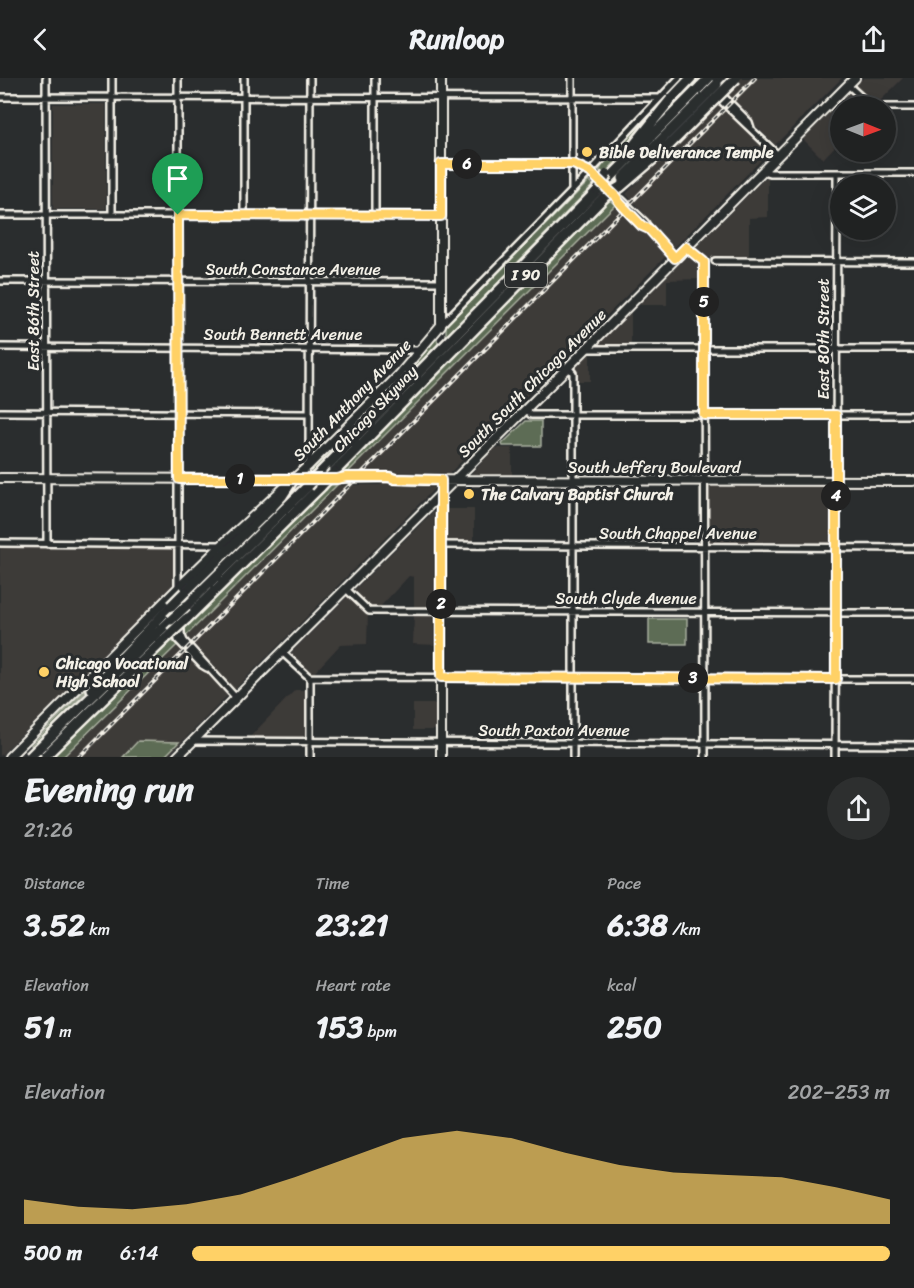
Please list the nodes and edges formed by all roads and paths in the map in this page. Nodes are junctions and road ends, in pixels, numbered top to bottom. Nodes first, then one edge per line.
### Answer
1 (46, 78) edge
2 (112, 78) edge
3 (178, 78) edge
4 (244, 78) edge
5 (310, 78) edge
6 (375, 78) edge
7 (441, 78) edge
8 (572, 78) edge
9 (679, 78) edge
10 (691, 78) edge
11 (736, 78) edge
12 (855, 78) edge
13 (710, 84) edge
14 (848, 85) junction
15 (860, 96) edge
16 (0, 97) edge
17 (112, 97) junction
18 (178, 97) junction
19 (244, 97) junction
20 (375, 97) junction
21 (572, 97) junction
22 (46, 98) junction
23 (310, 98) junction
24 (441, 98) junction
25 (659, 98) junction
26 (896, 107) edge
27 (914, 107) edge
28 (778, 155) junction
29 (441, 164) junction
30 (573, 164) junction
31 (763, 171) junction
32 (590, 172) junction
33 (837, 173) junction
34 (914, 173) edge
35 (614, 181) junction
36 (572, 191) junction
37 (601, 193) junction
38 (0, 215) edge
39 (46, 215) junction
40 (112, 215) junction
41 (178, 215) junction
42 (244, 215) junction
43 (309, 215) junction
44 (375, 215) junction
45 (441, 216) junction
46 (686, 247) junction
47 (675, 258) junction
48 (715, 261) dead end
49 (836, 262) junction
50 (914, 262) edge
51 (0, 281) edge
52 (47, 281) junction
53 (178, 282) junction
54 (441, 282) junction
55 (309, 283) junction
56 (441, 325) junction
57 (0, 347) edge
58 (47, 347) junction
59 (178, 347) junction
60 (309, 348) junction
61 (585, 349) junction
62 (704, 349) junction
63 (836, 349) junction
64 (914, 349) edge
65 (421, 350) junction
66 (568, 367) junction
67 (525, 409) junction
68 (0, 412) edge
69 (47, 413) junction
70 (178, 414) junction
71 (309, 414) junction
72 (573, 415) junction
73 (704, 415) junction
74 (836, 415) junction
75 (914, 415) edge
76 (309, 465) junction
77 (336, 476) junction
78 (0, 478) edge
79 (47, 478) junction
80 (179, 479) junction
81 (293, 479) junction
82 (441, 480) junction
83 (455, 480) junction
84 (573, 480) junction
85 (704, 480) junction
86 (836, 481) junction
87 (914, 481) edge
88 (441, 493) junction
89 (0, 543) edge
90 (47, 544) junction
91 (178, 545) junction
92 (222, 545) junction
93 (441, 545) junction
94 (573, 546) junction
95 (705, 547) junction
96 (836, 547) junction
97 (914, 548) edge
98 (346, 589) junction
99 (182, 590) junction
100 (441, 611) junction
101 (573, 612) junction
102 (705, 612) junction
103 (836, 613) junction
104 (914, 613) edge
105 (283, 653) junction
106 (310, 677) junction
107 (441, 677) junction
108 (573, 678) junction
109 (705, 678) junction
110 (836, 679) junction
111 (914, 679) edge
112 (237, 699) junction
113 (52, 735) junction
114 (193, 741) junction
115 (310, 742) junction
116 (441, 743) junction
117 (573, 744) junction
118 (705, 744) junction
119 (836, 745) junction
120 (914, 745) edge
121 (21, 746) junction
122 (36, 755) edge
123 (9, 757) edge
124 (177, 757) edge
125 (310, 757) edge
126 (441, 757) edge
127 (573, 757) edge
128 (705, 757) edge
129 (835, 757) edge

1 - 22 street, East 86th Street
2 - 17 street
3 - 18 street
4 - 19 street
5 - 23 street
6 - 20 street
7 - 24 main road
8 - 21 street
9 - 25 street, South Anthony Avenue
10 - 35 highway
11 - 13 highway, bridge
12 - 14 main road, South South Chicago Avenue
13 - 28 street
13 - 35 highway, Chicago Skyway / I 90
13 - 35 highway
14 - 15 street
14 - 28 main road, South South Chicago Avenue
16 - 22 street
17 - 18 street
17 - 22 street
17 - 40 street
18 - 19 street
18 - 41 street
19 - 23 street
19 - 42 street
20 - 23 street
20 - 24 street
20 - 44 street
21 - 24 street
21 - 25 street
21 - 30 street
22 - 39 street, East 86th Street
23 - 43 street
24 - 29 main road
25 - 32 street, South Anthony Avenue
26 - 27 street
28 - 31 main road, South South Chicago Avenue
29 - 30 street
29 - 45 main road
30 - 32 street
30 - 36 street
31 - 33 street
31 - 46 main road, South South Chicago Avenue
32 - 36 street, South Anthony Avenue
32 - 47 street
33 - 34 street
33 - 49 street, East 80th Street
35 - 37 highway, Chicago Skyway / I 90, bridge
35 - 37 highway, bridge
36 - 56 street, South Anthony Avenue
37 - 77 highway, Chicago Skyway / I 90
37 - 113 highway, Chicago Skyway / I 90, bridge
38 - 39 street
39 - 40 street
39 - 52 street, East 86th Street
40 - 41 street
41 - 42 street
41 - 53 street
42 - 43 street
43 - 44 street
43 - 55 street
44 - 45 street
45 - 54 main road
46 - 47 main road, South South Chicago Avenue
46 - 62 street
47 - 61 main road, South South Chicago Avenue
48 - 49 street
49 - 50 street
49 - 63 street, East 80th Street
51 - 52 street, South Constance Avenue
52 - 53 street, South Constance Avenue
52 - 58 street, East 86th Street
53 - 55 street, South Constance Avenue
53 - 59 street
54 - 55 street, South Constance Avenue
54 - 56 main road
55 - 60 street
56 - 65 main road, South Anthony Avenue
57 - 58 street, South Bennett Avenue
58 - 59 street, South Bennett Avenue
58 - 69 street, East 86th Street
59 - 60 street, South Bennett Avenue
59 - 70 street
60 - 65 street, South Bennett Avenue
60 - 71 street
61 - 62 street
61 - 66 main road, South South Chicago Avenue
62 - 63 street
62 - 73 street
63 - 64 street
63 - 74 street, East 80th Street
65 - 76 main road, South Anthony Avenue
66 - 67 main road, South South Chicago Avenue
66 - 72 street
67 - 72 street
67 - 83 main road, South South Chicago Avenue
68 - 69 street
69 - 70 street
69 - 79 street, East 86th Street
70 - 71 street
70 - 80 street
71 - 76 street
72 - 73 street
72 - 84 street
73 - 74 street
73 - 85 street
74 - 75 street
74 - 86 street, East 80th Street
76 - 81 main road, South Anthony Avenue
77 - 81 main road, South Jeffery Boulevard
77 - 82 main road, South Jeffery Boulevard
77 - 122 highway, Chicago Skyway / I 90, bridge
78 - 79 main road, South Jeffery Boulevard
79 - 80 main road, South Jeffery Boulevard
79 - 90 street, East 86th Street
80 - 81 main road, South Jeffery Boulevard
80 - 91 street
81 - 92 main road, South Anthony Avenue
81 - 99 highway
82 - 83 main road, South Jeffery Boulevard
82 - 88 main road
83 - 84 main road, South Jeffery Boulevard
83 - 88 main road, South South Chicago Avenue
84 - 85 main road, South Jeffery Boulevard
84 - 94 street
85 - 86 main road, South Jeffery Boulevard
85 - 95 street
86 - 87 main road, South Jeffery Boulevard
86 - 96 street, East 80th Street
88 - 93 main road
88 - 98 main road, South South Chicago Avenue
89 - 90 street
90 - 91 street
91 - 92 street
91 - 99 street
92 - 99 main road, South Anthony Avenue
93 - 94 street, South Chappel Avenue
93 - 100 main road
94 - 95 street, South Chappel Avenue
94 - 101 street
95 - 96 street, South Chappel Avenue
95 - 102 street
96 - 97 street, South Chappel Avenue
96 - 103 street, East 80th Street
98 - 100 street, South Clyde Avenue
98 - 105 main road, South South Chicago Avenue
99 - 112 street
99 - 113 highway, bridge
99 - 121 main road, South Anthony Avenue
100 - 101 street, South Clyde Avenue
100 - 107 main road
101 - 102 street, South Clyde Avenue
101 - 108 street
102 - 103 street, South Clyde Avenue
102 - 109 street
103 - 104 street, South Clyde Avenue
103 - 110 street, East 80th Street
105 - 106 street
105 - 112 main road, South South Chicago Avenue
106 - 107 street
106 - 115 street
107 - 108 street
107 - 116 main road
108 - 109 street
108 - 117 street
109 - 110 street
109 - 118 street
110 - 111 street
110 - 119 street, East 80th Street
112 - 114 main road, South South Chicago Avenue
113 - 122 highway, Chicago Skyway / I 90
114 - 115 street, South Paxton Avenue
114 - 124 main road, South South Chicago Avenue
115 - 116 street, South Paxton Avenue
115 - 125 street
116 - 117 street, South Paxton Avenue
116 - 126 main road
117 - 118 street, South Paxton Avenue
117 - 127 street
118 - 119 street, South Paxton Avenue
118 - 128 street
119 - 120 street, South Paxton Avenue
119 - 129 street, East 80th Street
121 - 122 street
121 - 123 main road, South Anthony Avenue

